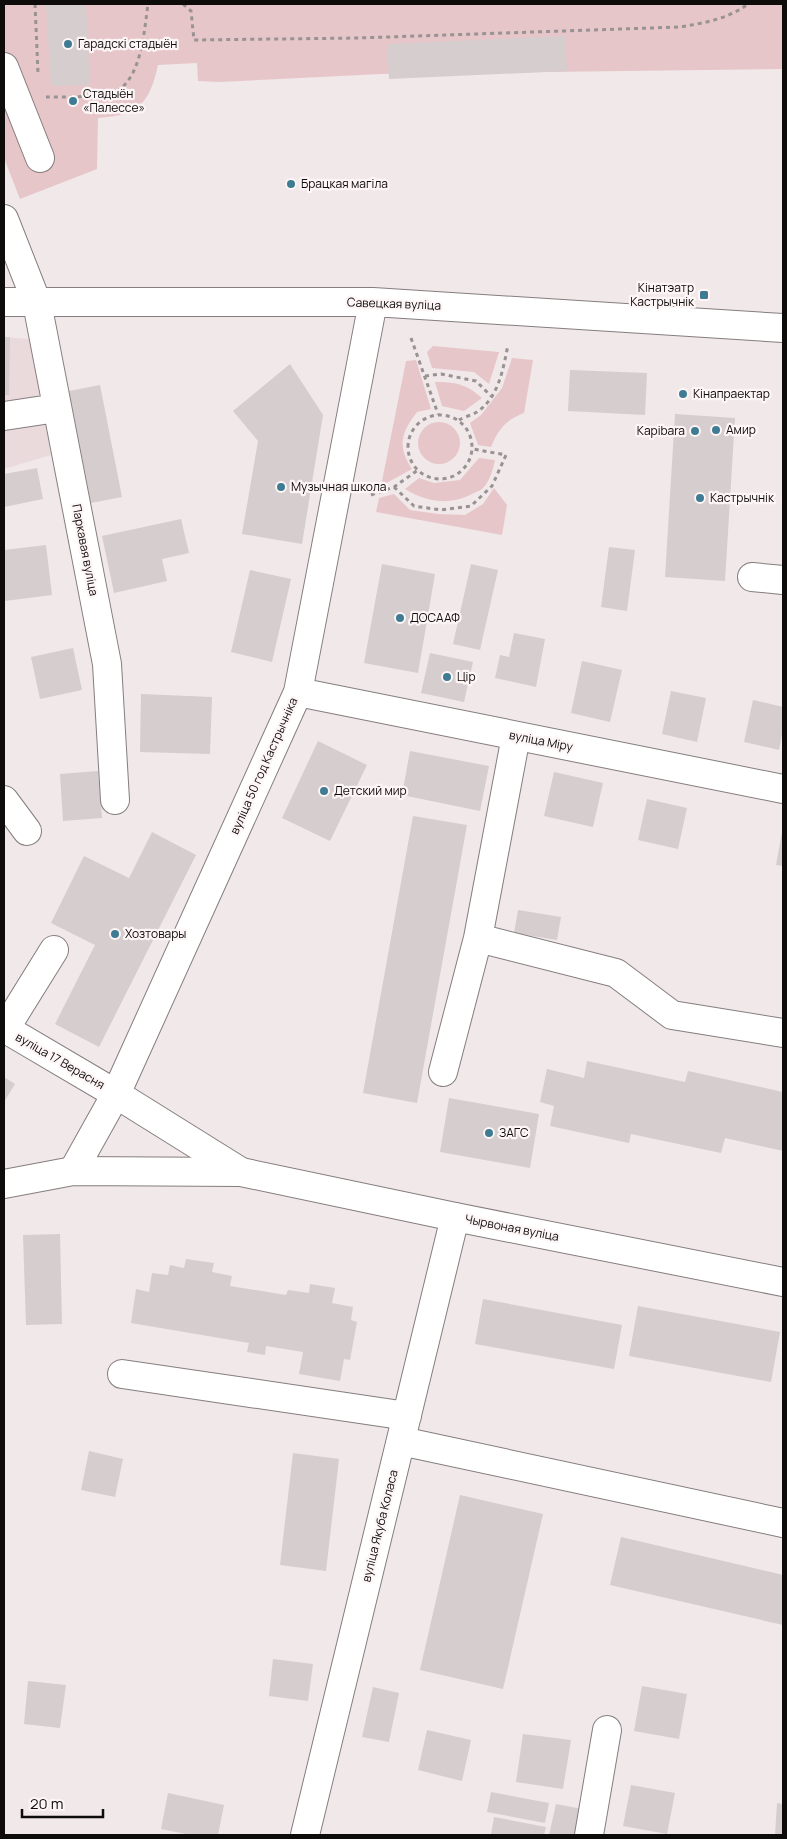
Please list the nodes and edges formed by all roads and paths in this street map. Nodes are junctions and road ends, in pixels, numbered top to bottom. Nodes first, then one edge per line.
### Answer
1 (35, 4) edge
2 (148, 4) edge
3 (183, 4) edge
4 (748, 4) edge
5 (4, 66) edge
6 (38, 79) dead end
7 (39, 98) dead end
8 (40, 158) dead end
9 (4, 219) edge
10 (4, 302) edge
11 (373, 302) junction
12 (37, 303) junction
13 (783, 328) edge
14 (411, 338) dead end
15 (508, 345) dead end
16 (425, 376) junction
17 (492, 396) junction
18 (57, 408) junction
19 (438, 414) junction
20 (4, 416) edge
21 (459, 420) junction
22 (473, 449) junction
23 (418, 470) junction
24 (394, 487) junction
25 (371, 495) dead end
26 (752, 577) dead end
27 (783, 580) edge
28 (298, 692) junction
29 (516, 736) junction
30 (783, 789) edge
31 (4, 800) edge
32 (115, 800) dead end
33 (27, 831) dead end
34 (478, 938) junction
35 (54, 950) dead end
36 (4, 1028) edge
37 (783, 1034) edge
38 (443, 1072) dead end
39 (116, 1094) junction
40 (73, 1172) junction
41 (241, 1172) junction
42 (4, 1184) edge
43 (455, 1217) junction
44 (783, 1282) edge
45 (122, 1374) dead end
46 (404, 1429) junction
47 (783, 1523) edge
48 (607, 1730) dead end
49 (305, 1835) edge
50 (589, 1835) edge

1 - 6 path
2 - 7 path
3 - 4 path
5 - 8 street
9 - 12 street, Паркавая вуліца
10 - 12 street, Савецкая вуліца
11 - 12 street, Савецкая вуліца
11 - 13 street, Савецкая вуліца
11 - 28 street, вуліца 50 год Кастрычніка
12 - 18 street, Паркавая вуліца
14 - 16 path
15 - 17 path
16 - 17 path
16 - 19 path
17 - 21 path
18 - 20 street
18 - 32 street, Паркавая вуліца
19 - 21 path
19 - 23 path
21 - 22 path
22 - 23 path
22 - 24 path
23 - 24 path
24 - 25 path
26 - 27 street
28 - 29 street, вуліца Міру
28 - 39 street, вуліца 50 год Кастрычніка
29 - 30 street, вуліца Міру
29 - 34 street
31 - 33 street
34 - 37 street
34 - 38 street
35 - 36 street
36 - 39 street, вуліца 17 Верасня
39 - 40 street, вуліца 50 год Кастрычніка
39 - 41 street, Чырвоная вуліца
40 - 41 street, Чырвоная вуліца
40 - 42 street, Чырвоная вуліца
41 - 43 street, Чырвоная вуліца
43 - 44 street, Чырвоная вуліца
43 - 46 street, вуліца Якуба Коласа
45 - 46 street
46 - 47 street
46 - 49 street, вуліца Якуба Коласа
48 - 50 street

